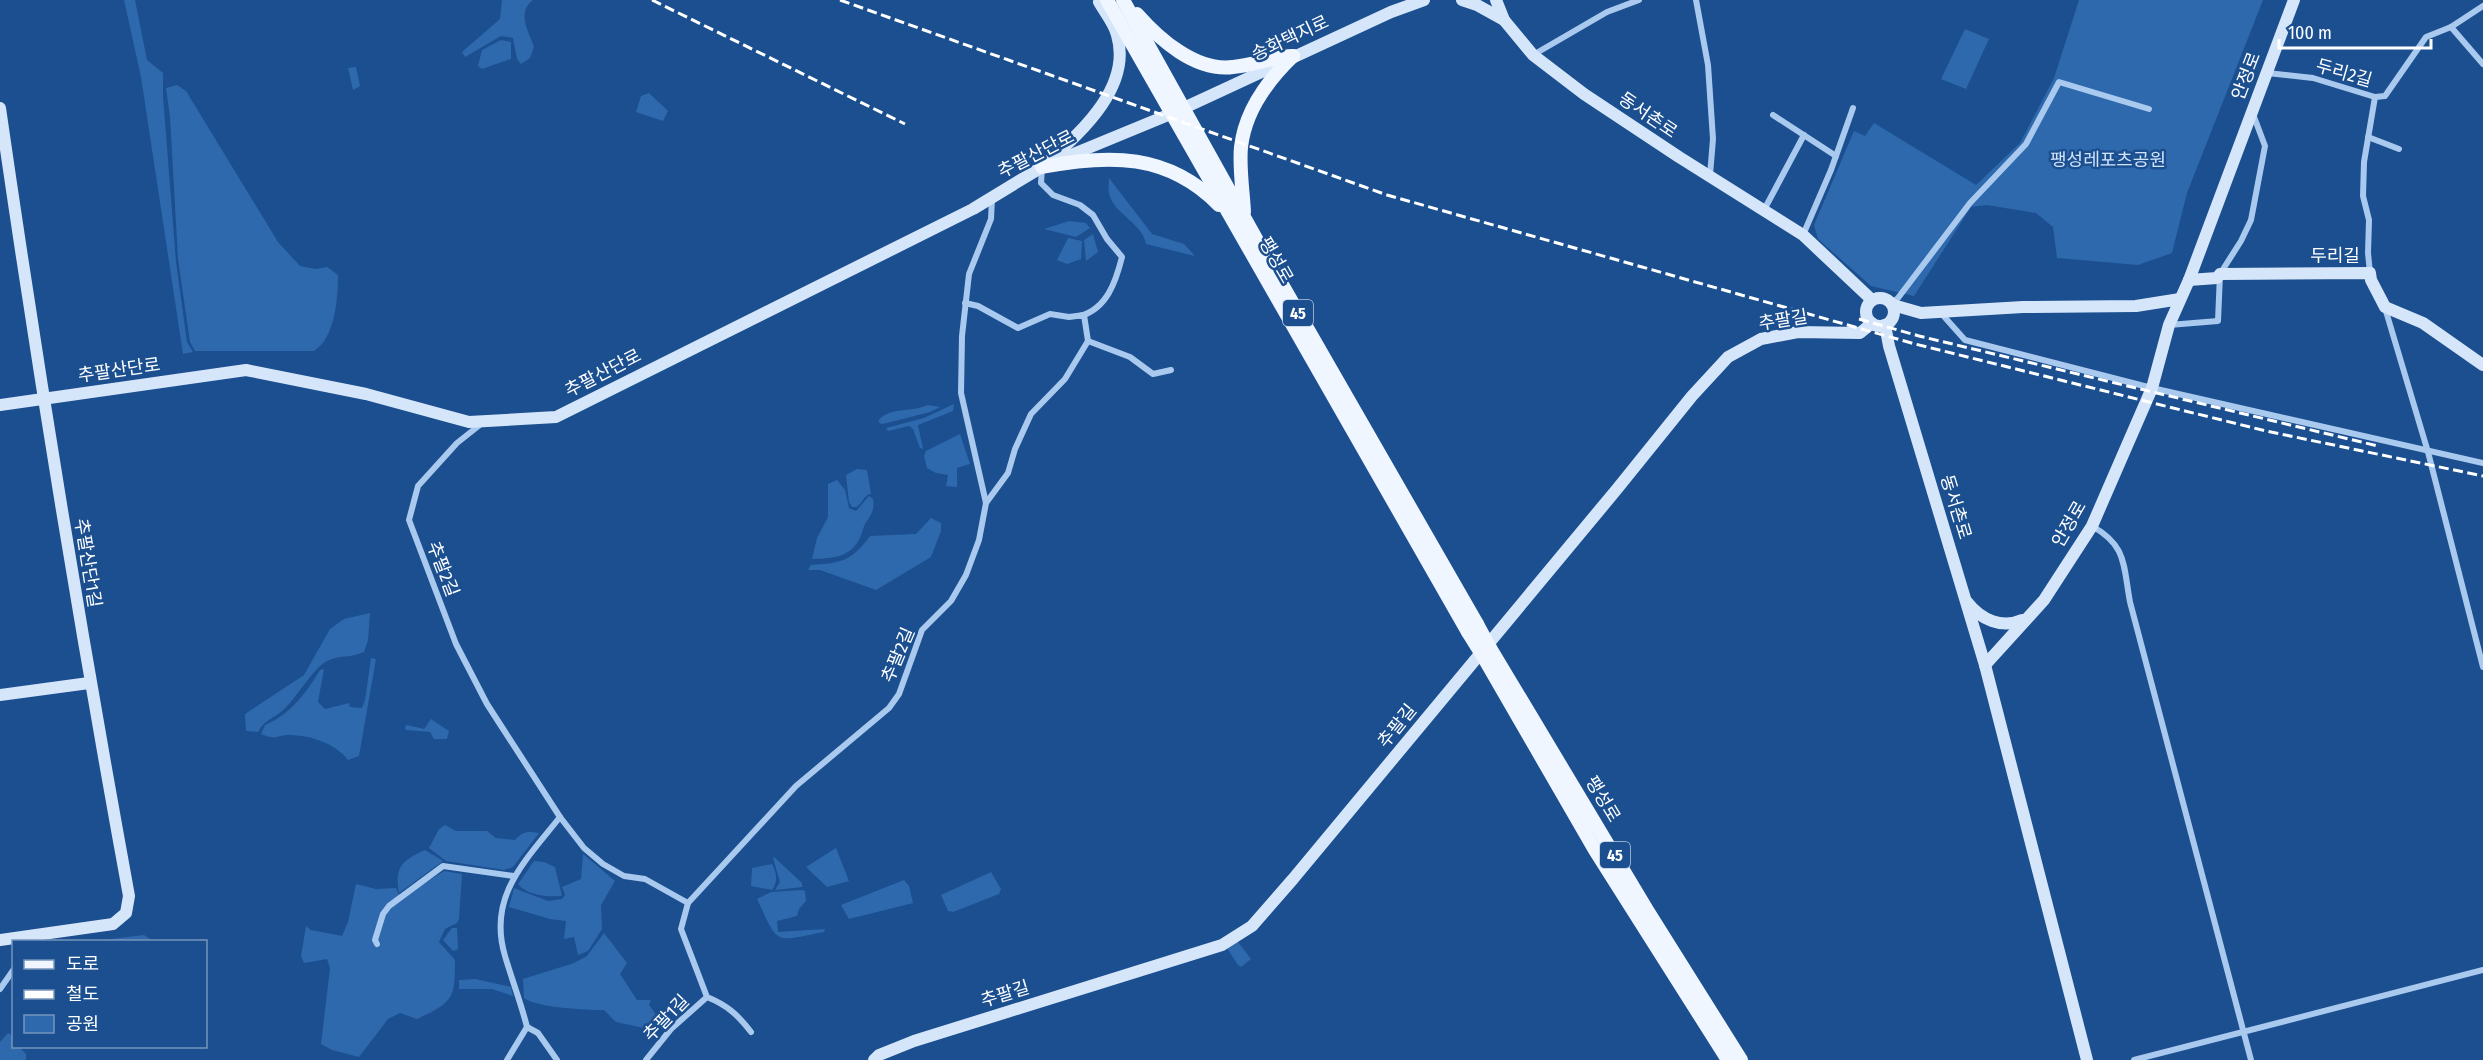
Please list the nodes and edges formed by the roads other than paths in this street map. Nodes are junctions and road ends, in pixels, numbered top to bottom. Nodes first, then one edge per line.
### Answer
1 (1100, 0) edge
2 (1107, 0) edge
3 (1124, 0) edge
4 (1424, 0) edge
5 (1462, 0) edge
6 (1496, 0) edge
7 (1639, 0) edge
8 (1696, 0) edge
9 (2294, 0) edge
10 (2483, 6) edge
11 (1504, 20) junction
12 (2451, 27) junction
13 (1533, 55) junction
14 (1293, 56) junction
15 (2483, 64) edge
16 (2267, 73) junction
17 (2375, 98) junction
18 (0, 108) edge
19 (1853, 108) dead end
20 (2149, 109) dead end
21 (1178, 110) junction
22 (2252, 111) junction
23 (1773, 115) dead end
24 (1804, 135) junction
25 (2368, 137) junction
26 (2399, 149) dead end
27 (1836, 156) junction
28 (1042, 167) junction
29 (1710, 176) junction
30 (992, 197) junction
31 (1764, 210) junction
32 (1237, 216) junction
33 (1803, 235) junction
34 (2370, 273) junction
35 (2220, 274) junction
36 (2189, 280) junction
37 (2180, 299) junction
38 (1872, 300) junction
39 (964, 303) junction
40 (1892, 304) junction
41 (2385, 307) junction
42 (1940, 312) junction
43 (1078, 316) junction
44 (1878, 324) junction
45 (2169, 325) junction
46 (1088, 341) junction
47 (2483, 364) edge
48 (1171, 370) dead end
49 (2152, 388) junction
50 (42, 399) junction
51 (0, 405) edge
52 (484, 421) junction
53 (2428, 452) junction
54 (2483, 463) edge
55 (986, 503) junction
56 (2092, 525) junction
57 (1965, 600) junction
58 (2029, 616) junction
59 (1487, 652) junction
60 (1985, 665) junction
61 (2483, 667) edge
62 (90, 683) junction
63 (0, 695) edge
64 (560, 817) junction
65 (514, 876) junction
66 (687, 903) junction
67 (21, 939) edge
68 (0, 940) edge
69 (377, 944) dead end
70 (2483, 970) edge
71 (12, 972) edge
72 (0, 989) edge
73 (707, 997) junction
74 (527, 1027) junction
75 (751, 1032) dead end
76 (2244, 1032) junction
77 (507, 1060) edge
78 (557, 1060) edge
79 (646, 1060) edge
80 (874, 1060) edge
81 (1728, 1060) edge
82 (1741, 1060) edge
83 (2087, 1060) edge
84 (2134, 1060) edge
85 (2251, 1060) edge

1 - 28 street
2 - 21 main road, 팽성로 / 45
3 - 14 main road
3 - 21 main road, 팽성로 / 45
4 - 14 street, 송화택지로
5 - 11 street
6 - 11 street, 동서촌로
7 - 13 street
8 - 29 street
9 - 16 street, 안정로
10 - 12 street, 두리2길
11 - 13 street, 동서촌로
12 - 15 street
12 - 17 street, 두리2길
13 - 29 street, 동서촌로
14 - 21 street, 송화택지로
14 - 32 main road
16 - 17 street, 두리2길
16 - 22 street, 안정로
17 - 25 street
18 - 50 street, 추팔산단1길
19 - 27 street
20 - 40 street
21 - 28 street, 추팔산단로
21 - 32 main road, 팽성로 / 45
22 - 35 street
22 - 36 street, 안정로
23 - 24 street
24 - 27 street
24 - 31 street
25 - 26 street
25 - 34 street
27 - 33 street
28 - 30 street, 추팔산단로
28 - 32 main road
28 - 43 street
29 - 31 street, 동서촌로
30 - 39 street, 추팔2길
30 - 52 street, 추팔산단로
31 - 33 street, 동서촌로
32 - 59 main road, 팽성로 / 45, bridge
33 - 38 street, 동서촌로
34 - 35 street, 두리길
34 - 41 street, 두리길
35 - 36 street, 두리길
35 - 45 street
36 - 37 street, 안정로
37 - 42 street
37 - 45 street, 안정로
38 - 40 street
38 - 44 street
39 - 43 street
39 - 55 street, 추팔2길
40 - 42 street
40 - 44 street
41 - 47 street
41 - 53 street
42 - 49 street
43 - 46 street
44 - 57 street, 동서촌로
44 - 80 street, 추팔길
45 - 49 street, 안정로
46 - 48 street
46 - 55 street
49 - 53 street
49 - 56 street, 안정로
50 - 51 street, 추팔산단로
50 - 52 street, 추팔산단로
50 - 62 street, 추팔산단1길
52 - 64 street, 추팔2길
53 - 54 street
53 - 61 street
55 - 66 street, 추팔2길
56 - 58 street, 안정로
56 - 76 street
57 - 58 street
57 - 60 street, 동서촌로
58 - 60 street, 안정로
59 - 81 main road, 팽성로 / 45
59 - 82 main road, 팽성로 / 45
60 - 83 street
62 - 63 street
62 - 67 street, 추팔산단1길
64 - 65 street
64 - 66 street, 추팔2길
65 - 69 street
65 - 74 street
66 - 73 street
67 - 68 street, 추팔산단1길
70 - 76 street
71 - 72 street
73 - 75 street
73 - 79 street, 추팔1길
74 - 77 street
74 - 78 street
76 - 84 street
76 - 85 street

